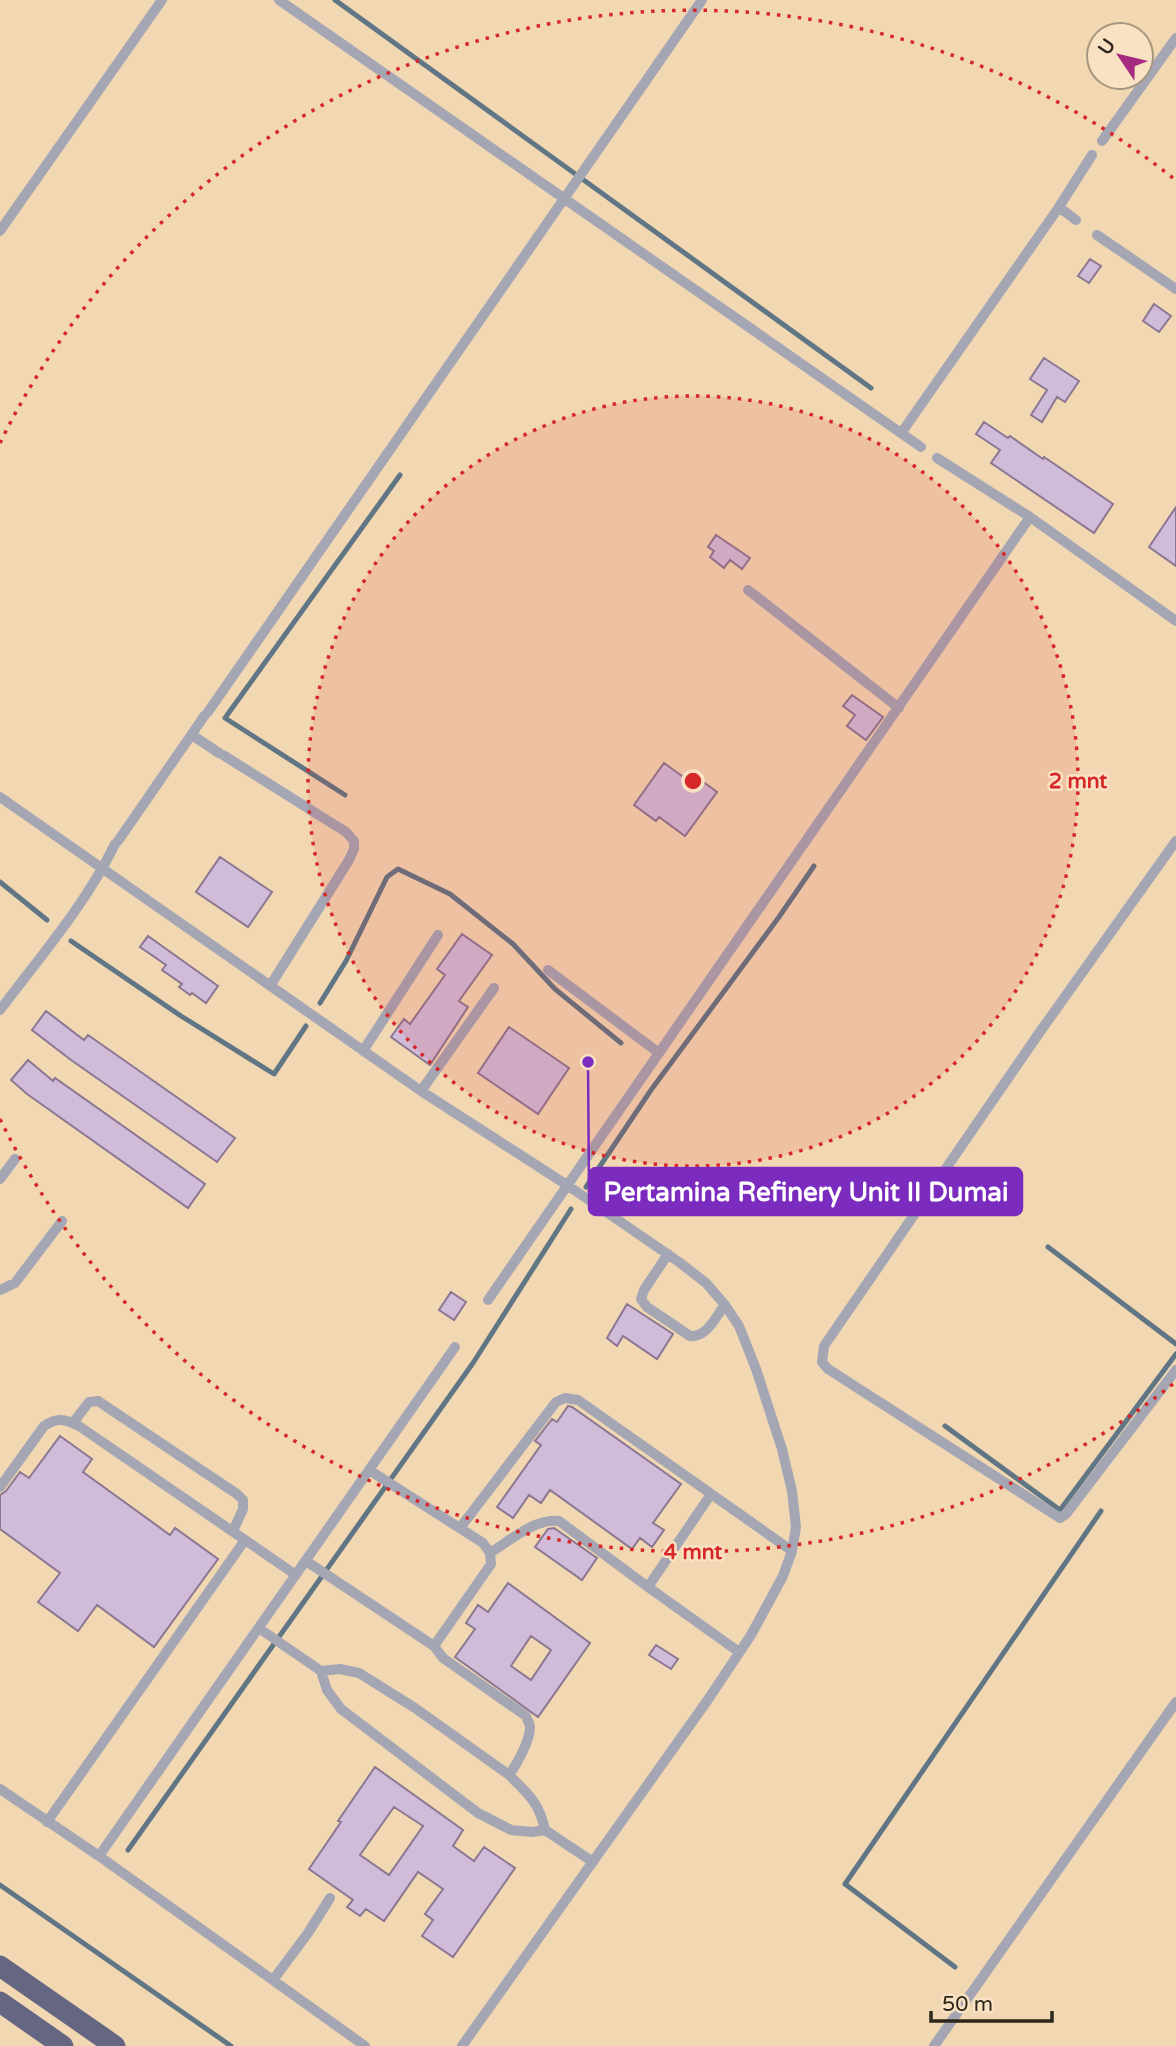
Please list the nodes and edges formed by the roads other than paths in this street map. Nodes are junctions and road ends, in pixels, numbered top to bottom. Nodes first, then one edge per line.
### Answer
1 (162, 0) edge
2 (279, 0) edge
3 (702, 0) edge
4 (1174, 44) edge
5 (1102, 141) dead end
6 (1092, 155) dead end
7 (564, 198) junction
8 (1059, 207) junction
9 (1076, 220) dead end
10 (0, 232) edge
11 (1097, 235) dead end
12 (1176, 289) edge
13 (902, 432) junction
14 (922, 447) dead end
15 (937, 458) dead end
16 (1030, 517) junction
17 (748, 590) dead end
18 (1175, 617) edge
19 (899, 708) junction
20 (192, 735) junction
21 (0, 797) edge
22 (1176, 841) edge
23 (104, 868) junction
24 (438, 935) dead end
25 (548, 970) dead end
26 (270, 986) junction
27 (494, 988) dead end
28 (0, 1010) edge
29 (363, 1051) junction
30 (659, 1053) junction
31 (421, 1090) junction
32 (15, 1159) dead end
33 (0, 1179) edge
34 (567, 1185) junction
35 (62, 1221) dead end
36 (667, 1254) junction
37 (0, 1290) edge
38 (488, 1300) dead end
39 (725, 1304) junction
40 (456, 1347) dead end
41 (1176, 1370) edge
42 (73, 1423) junction
43 (369, 1469) junction
44 (0, 1487) edge
45 (710, 1494) junction
46 (460, 1528) junction
47 (233, 1531) junction
48 (245, 1540) junction
49 (792, 1551) junction
50 (490, 1553) junction
51 (306, 1561) junction
52 (296, 1575) junction
53 (648, 1587) junction
54 (260, 1629) junction
55 (433, 1646) junction
56 (739, 1653) junction
57 (321, 1671) junction
58 (1176, 1702) edge
59 (509, 1775) junction
60 (0, 1789) edge
61 (47, 1822) junction
62 (545, 1830) junction
63 (99, 1856) junction
64 (593, 1862) junction
65 (330, 1898) dead end
66 (0, 1966) edge
67 (273, 1980) junction
68 (2, 2008) edge
69 (63, 2046) edge
70 (115, 2046) edge
71 (365, 2046) edge
72 (462, 2046) edge
73 (934, 2046) edge

1 - 10 lane
2 - 7 lane
3 - 7 lane
4 - 5 lane
6 - 8 lane
7 - 13 lane
7 - 20 lane
8 - 9 lane
8 - 13 lane
11 - 12 lane
13 - 14 lane
15 - 16 lane
16 - 18 lane
16 - 19 lane
17 - 19 lane
19 - 30 lane
20 - 23 lane
20 - 26 lane
21 - 23 lane
22 - 41 lane
23 - 26 lane
23 - 28 lane
24 - 29 lane
25 - 30 lane
26 - 29 lane
27 - 31 lane
29 - 31 lane
30 - 34 lane
31 - 34 lane
32 - 33 lane
34 - 36 lane
34 - 38 lane
35 - 37 lane
36 - 39 lane
36 - 39 lane
39 - 49 lane
40 - 43 lane
42 - 44 lane
42 - 47 lane
42 - 47 lane
43 - 46 lane
43 - 51 lane
45 - 46 lane
45 - 49 lane
45 - 53 lane
46 - 50 lane
47 - 48 lane
48 - 52 lane
48 - 61 lane
49 - 56 lane
50 - 53 lane
50 - 55 lane
51 - 52 lane
51 - 55 lane
52 - 54 lane
53 - 56 lane
54 - 57 lane
54 - 63 lane
55 - 59 lane
56 - 64 lane
57 - 59 lane
57 - 62 lane
58 - 73 lane
59 - 62 lane
60 - 61 lane
61 - 63 lane
62 - 64 lane
63 - 67 lane
64 - 72 lane
65 - 67 lane
66 - 70 highway
67 - 71 lane
68 - 69 highway

